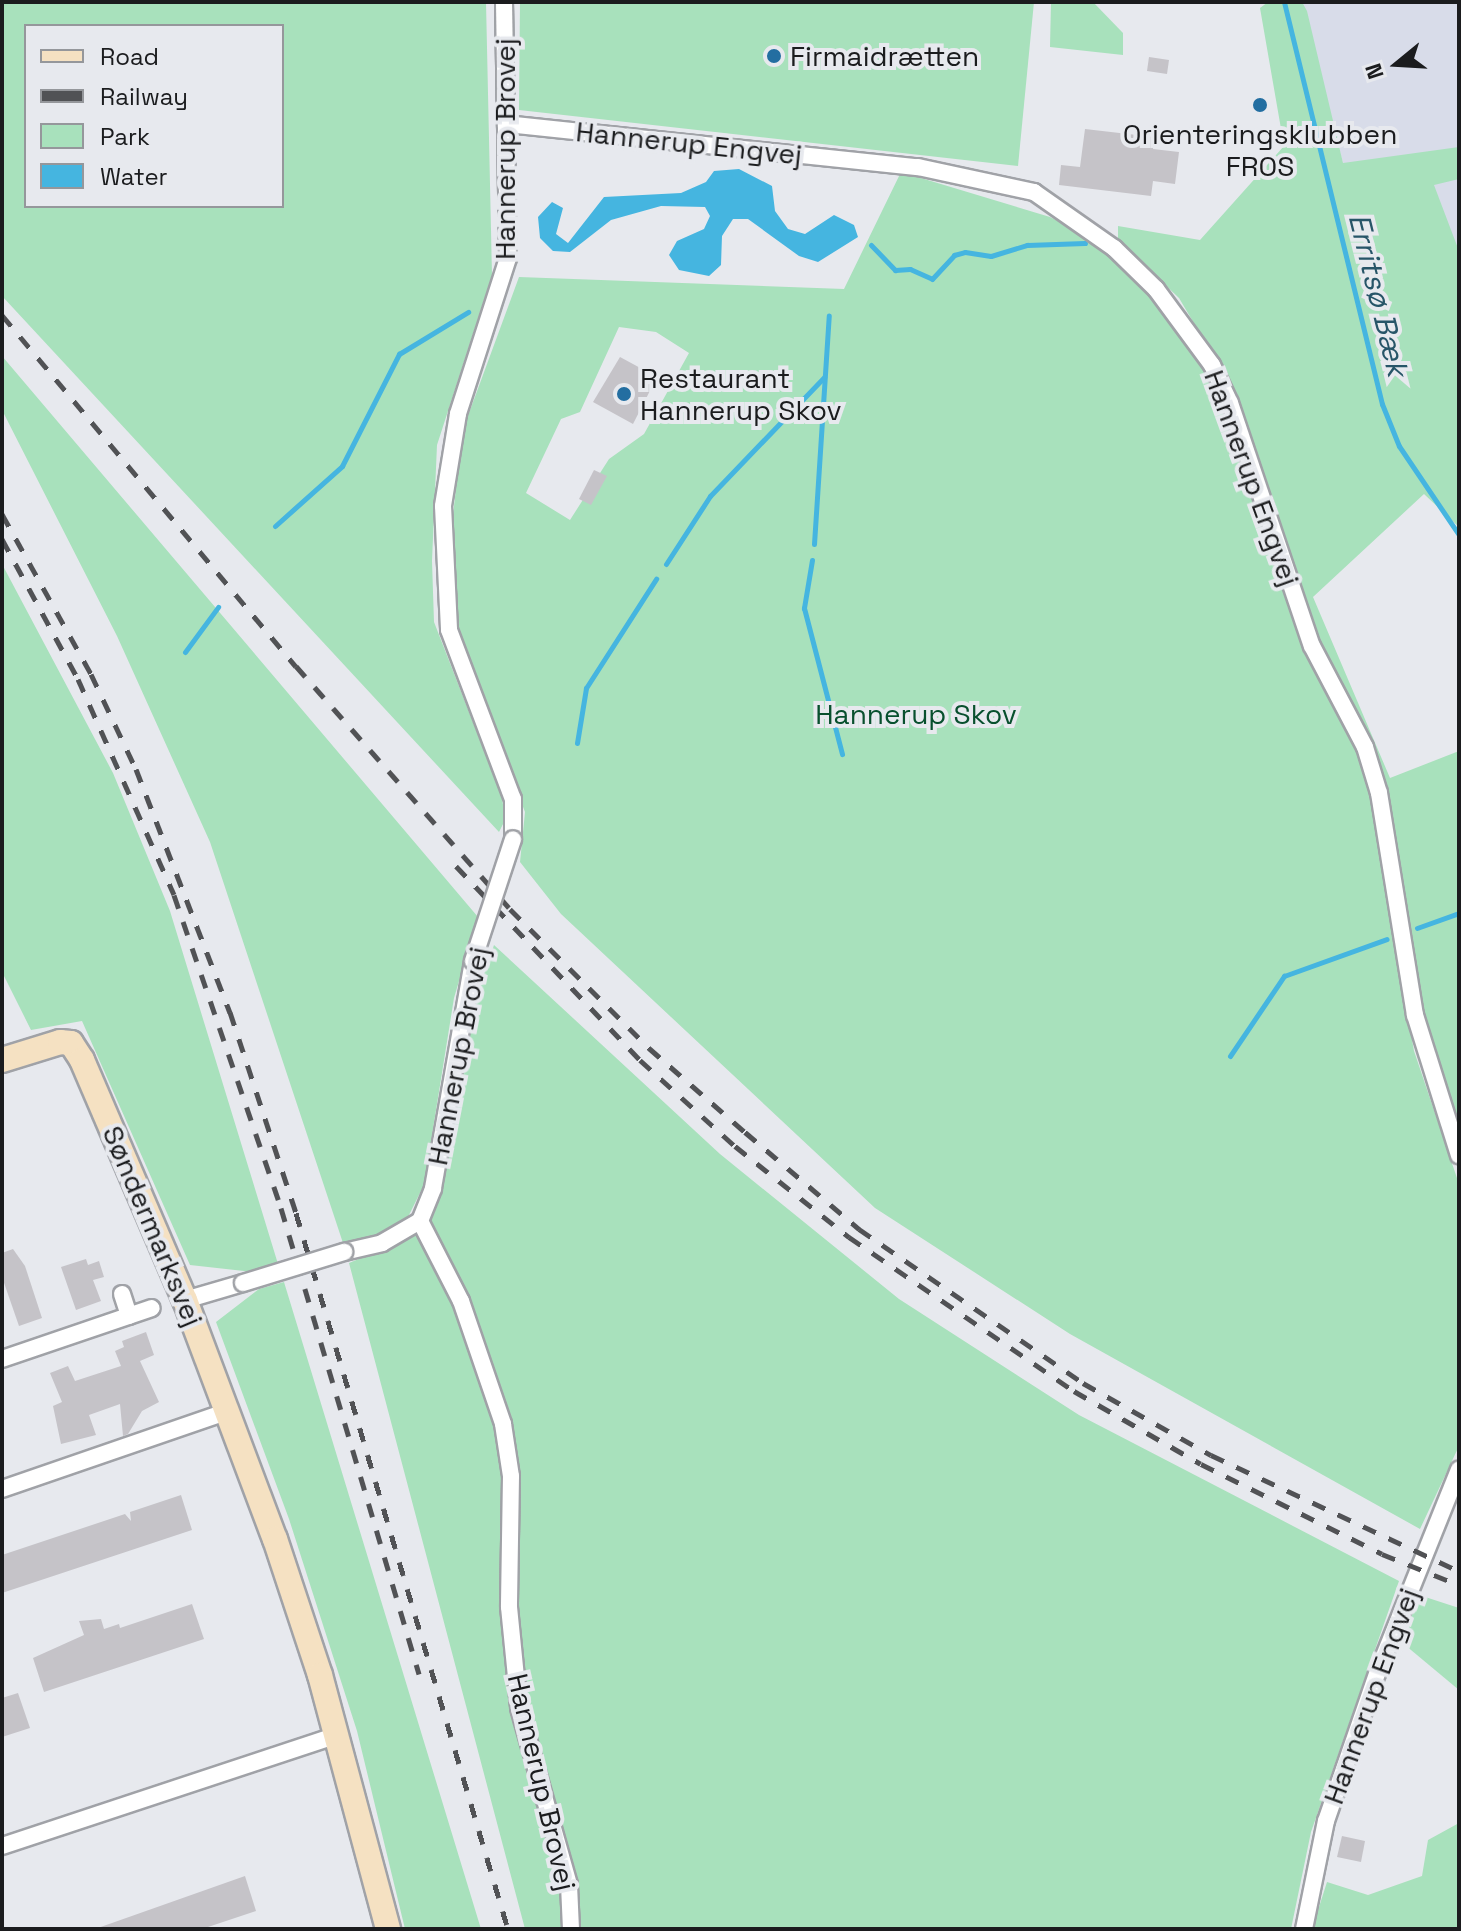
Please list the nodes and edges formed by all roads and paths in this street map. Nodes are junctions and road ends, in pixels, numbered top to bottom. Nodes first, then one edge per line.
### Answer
1 (504, 2) edge
2 (506, 124) junction
3 (2, 1060) edge
4 (1459, 1155) edge
5 (420, 1221) junction
6 (122, 1294) dead end
7 (185, 1300) junction
8 (152, 1308) dead end
9 (129, 1316) junction
10 (2, 1359) edge
11 (229, 1411) junction
12 (1459, 1470) edge
13 (2, 1489) edge
14 (337, 1735) junction
15 (2, 1846) edge
16 (388, 1929) edge
17 (571, 1929) edge
18 (1304, 1929) edge

1 - 2 street, Hannerup Brovej
2 - 4 street, Hannerup Engvej
2 - 5 street, Hannerup Brovej, bridge
3 - 7 street, Søndermarksvej
5 - 7 street, bridge
5 - 17 street, Hannerup Brovej
6 - 9 street
7 - 11 street, Søndermarksvej
8 - 9 street
9 - 10 street
11 - 13 street
11 - 14 street, Søndermarksvej
12 - 18 street, Hannerup Engvej
14 - 15 street
14 - 16 street, Søndermarksvej

